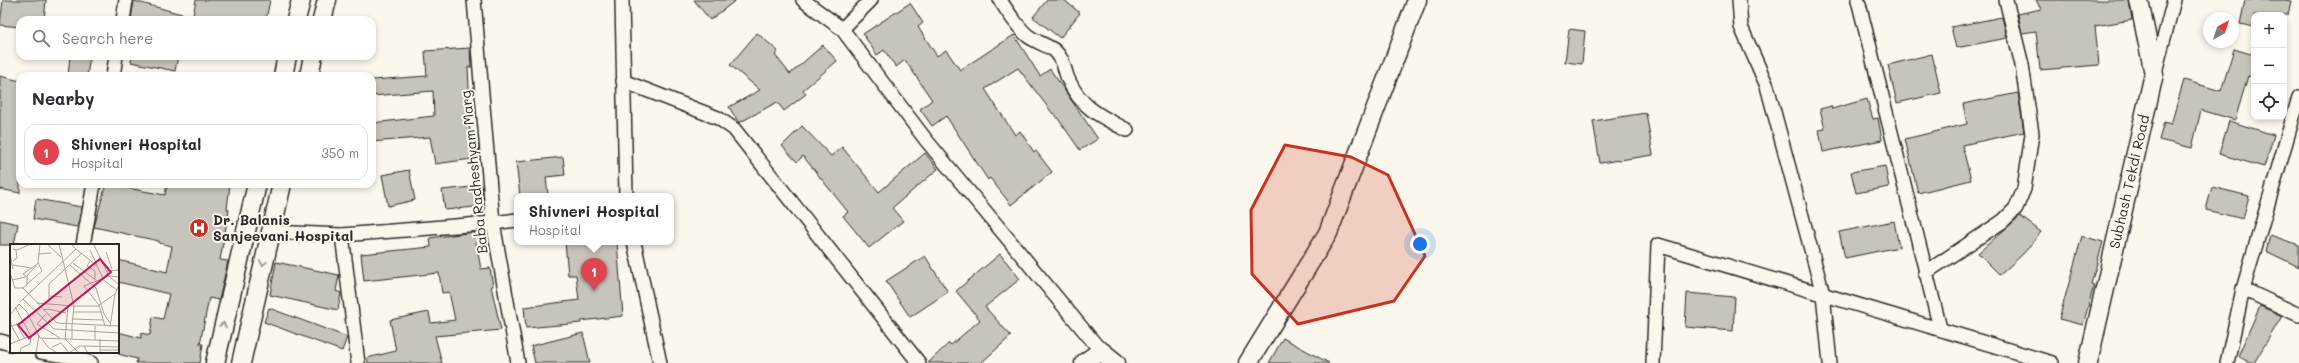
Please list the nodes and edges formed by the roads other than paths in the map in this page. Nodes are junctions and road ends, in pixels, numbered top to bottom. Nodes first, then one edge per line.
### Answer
1 (301, 0) edge
2 (327, 0) edge
3 (474, 0) edge
4 (622, 0) edge
5 (803, 0) edge
6 (871, 0) edge
7 (1000, 0) edge
8 (1417, 0) edge
9 (1739, 0) edge
10 (1858, 0) edge
11 (2006, 0) edge
12 (2139, 0) edge
13 (2174, 0) edge
14 (125, 1) edge
15 (123, 16) edge
16 (297, 16) edge
17 (323, 16) edge
18 (842, 29) junction
19 (115, 60) edge
20 (286, 60) edge
21 (313, 60) edge
22 (114, 72) edge
23 (283, 72) edge
24 (309, 72) edge
25 (2154, 74) junction
26 (623, 81) junction
27 (2299, 97) edge
28 (1127, 130) dead end
29 (93, 188) edge
30 (256, 188) edge
31 (281, 188) edge
32 (626, 193) edge
33 (514, 220) edge
34 (493, 223) junction
35 (270, 232) junction
36 (342, 235) junction
37 (83, 244) edge
38 (635, 245) edge
39 (1925, 273) junction
40 (2243, 289) junction
41 (1823, 294) junction
42 (2299, 315) edge
43 (1940, 328) junction
44 (0, 341) edge
45 (10, 344) edge
46 (1101, 351) junction
47 (45, 353) edge
48 (61, 357) edge
49 (2048, 362) edge
50 (91, 363) edge
51 (214, 363) edge
52 (241, 363) edge
53 (358, 363) edge
54 (518, 363) edge
55 (660, 363) edge
56 (919, 363) edge
57 (1084, 363) edge
58 (1116, 363) edge
59 (1248, 363) edge
60 (1653, 363) edge
61 (1830, 363) edge
62 (2088, 363) edge
63 (2227, 363) edge

1 - 16 street
2 - 17 street
3 - 34 street, Baba Radheshyam Marg
4 - 26 street
5 - 18 street
6 - 18 street
7 - 28 street
8 - 59 street
9 - 41 street
10 - 39 street
11 - 39 street
12 - 25 street, Subhash Tekdi Road
13 - 25 street
14 - 15 street
18 - 46 street
19 - 22 street
20 - 23 street
21 - 24 street
25 - 62 street, Subhash Tekdi Road
26 - 32 street
26 - 56 street
27 - 40 street
29 - 37 street
51 -> 30 street
31 - 35 street
33 - 34 street
34 - 36 street
34 - 54 street, Baba Radheshyam Marg
35 - 36 street
35 -> 52 street
36 - 53 street
38 - 55 street
39 - 43 street
40 - 42 street
40 - 63 street
41 - 43 street
41 - 60 street
41 - 61 street
43 - 49 street
44 - 45 street
46 - 57 street
46 - 58 street
47 - 48 street
48 - 50 street

